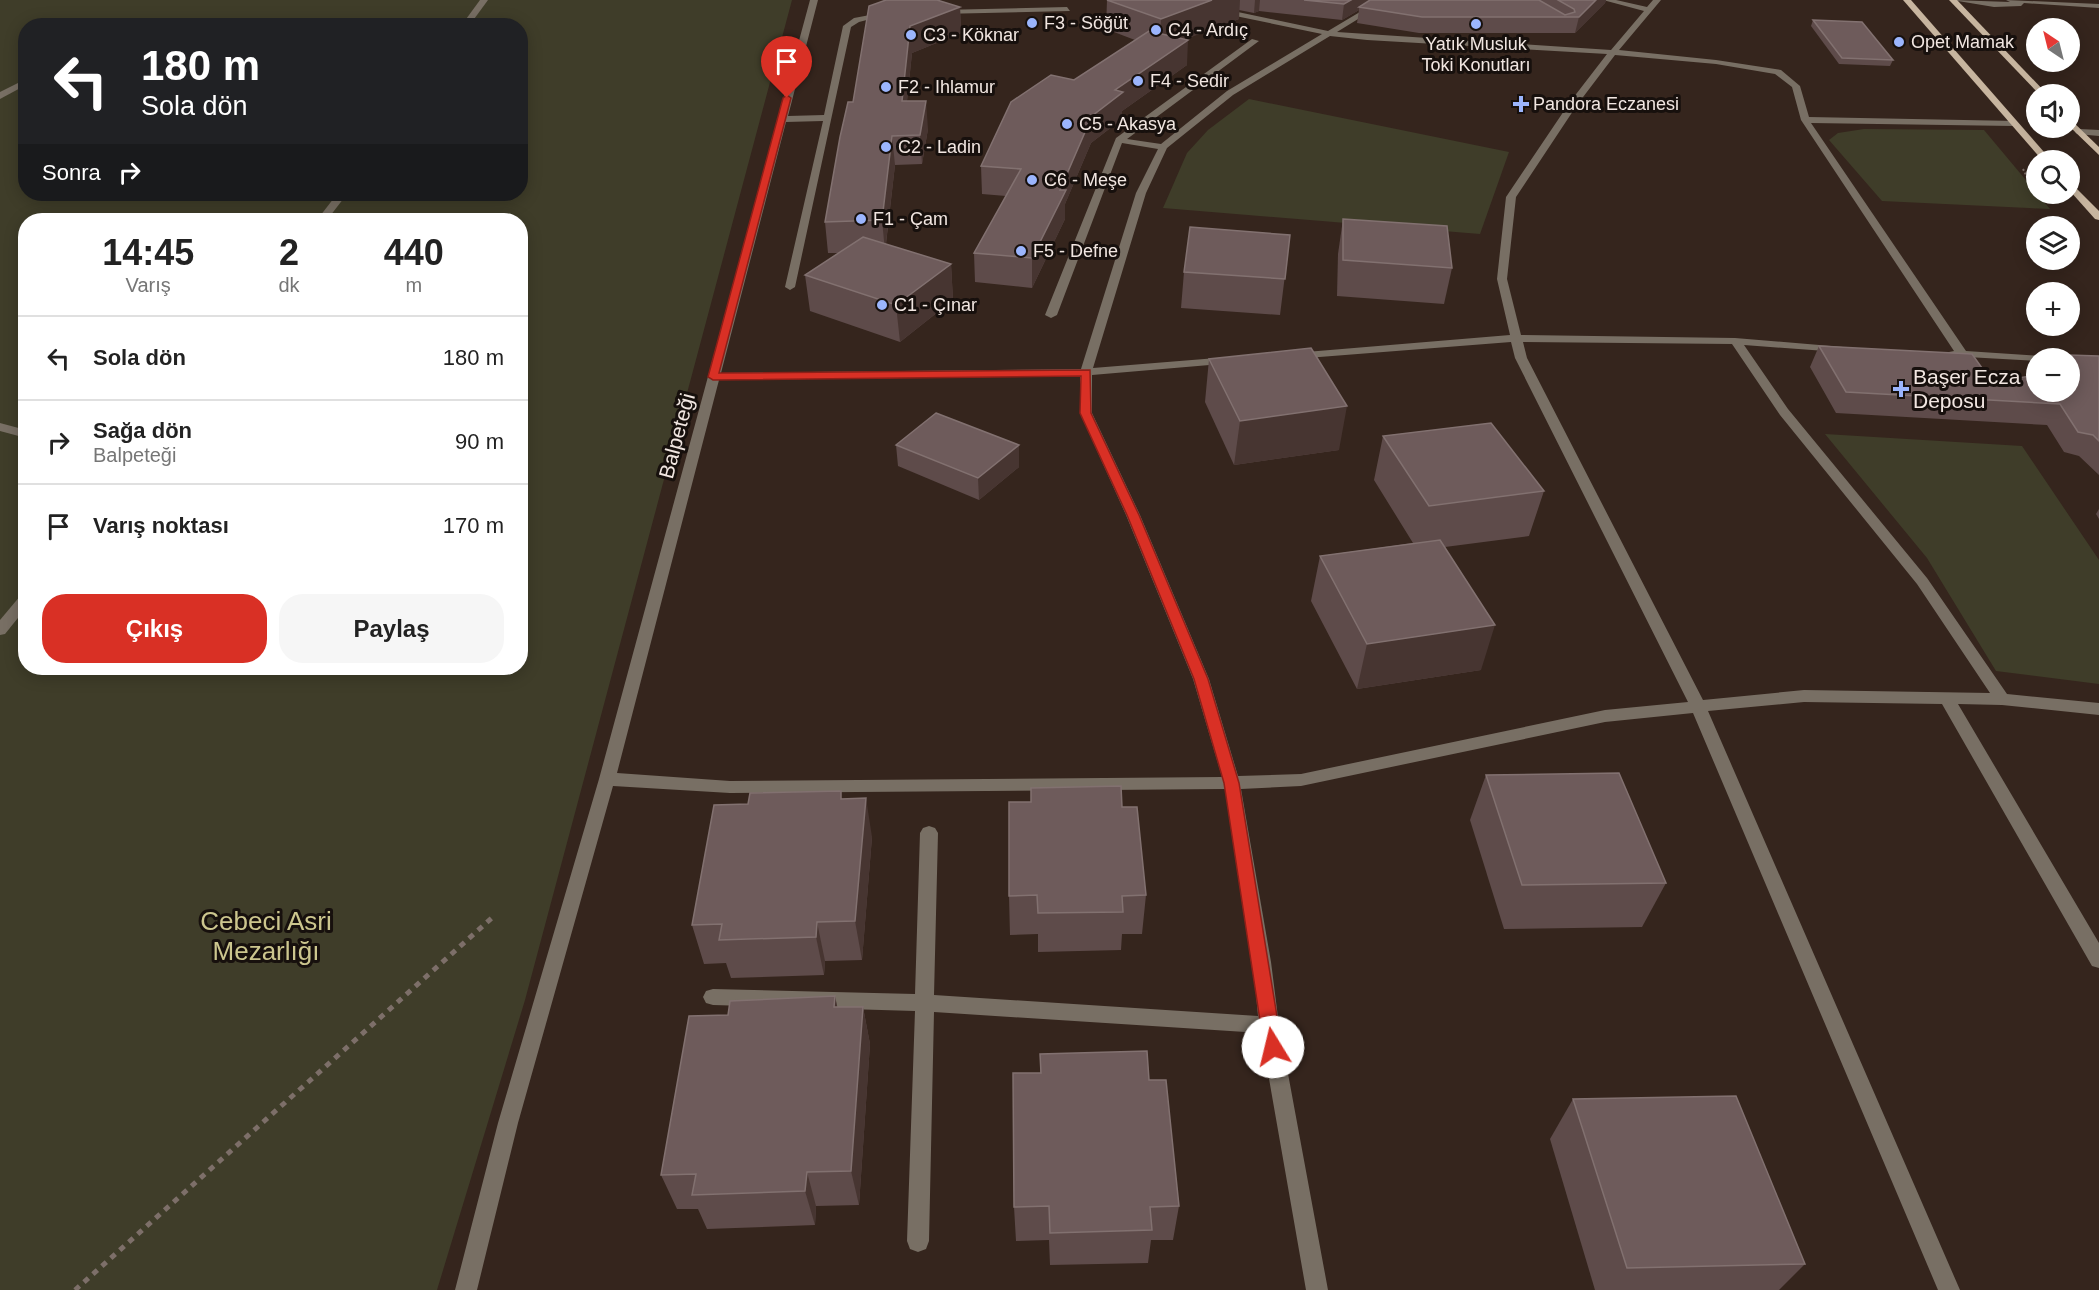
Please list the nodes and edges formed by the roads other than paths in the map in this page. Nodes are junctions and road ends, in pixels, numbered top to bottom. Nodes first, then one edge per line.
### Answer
1 (484, 0) edge
2 (814, 0) edge
3 (1385, 0) edge
4 (1607, 0) edge
5 (1907, 0) edge
6 (1955, 0) edge
7 (2010, 0) edge
8 (2024, 3) junction
9 (1653, 5) edge
10 (2099, 6) edge
11 (1068, 9) dead end
12 (1212, 9) dead end
13 (929, 12) edge
14 (894, 13) edge
15 (471, 18) edge
16 (1332, 33) junction
17 (1256, 41) dead end
18 (1612, 52) junction
19 (2034, 84) edge
20 (18, 86) edge
21 (0, 96) edge
22 (828, 118) junction
23 (781, 119) junction
24 (1805, 120) junction
25 (2013, 123) junction
26 (2080, 132) edge
27 (2080, 133) edge
28 (2099, 133) edge
29 (1119, 140) junction
30 (1163, 147) junction
31 (2038, 150) edge
32 (2099, 152) edge
33 (2080, 196) edge
34 (337, 201) edge
35 (327, 213) edge
36 (2099, 217) edge
37 (790, 287) dead end
38 (1051, 315) dead end
39 (1516, 338) junction
40 (1735, 341) junction
41 (1855, 350) edge
42 (1938, 353) edge
43 (1962, 354) junction
44 (1278, 357) edge
45 (2026, 357) edge
46 (1242, 360) edge
47 (1086, 372) junction
48 (713, 377) junction
49 (0, 427) edge
50 (18, 432) edge
51 (18, 608) edge
52 (0, 630) edge
53 (1946, 697) junction
54 (2002, 699) junction
55 (1698, 707) junction
56 (2099, 709) edge
57 (607, 779) junction
58 (1232, 783) junction
59 (929, 833) dead end
60 (2099, 960) edge
61 (713, 997) dead end
62 (923, 1003) junction
63 (1269, 1025) junction
64 (918, 1241) dead end
65 (466, 1290) edge
66 (1317, 1290) edge
67 (1949, 1290) edge

1 - 15 street
2 - 23 street, Balpeteği
3 - 16 street
4 - 9 street
5 - 25 main road
6 - 8 street
6 - 19 main road
7 - 8 street
8 - 10 street
9 - 18 street
11 - 13 street
12 - 16 street
14 - 22 street
16 - 18 street
16 - 30 street
17 - 29 street
18 - 24 street
18 - 39 street
20 - 21 street
22 - 23 street
22 - 37 street
23 - 48 street, Balpeteği
24 - 25 street
24 - 43 street
25 - 31 main road
26 - 28 street
27 - 32 main road
29 - 30 street
29 - 38 street
30 - 47 street
33 - 36 main road
34 - 35 street
39 - 40 street
39 - 44 street
39 - 55 street
40 - 41 street
40 - 54 street
42 - 43 street
43 - 45 street
46 - 47 street
47 - 48 street
47 - 58 street
48 - 57 street, Balpeteği
49 - 50 street
51 - 52 street
53 - 54 street
53 - 55 street
53 - 60 street
54 - 56 street
55 - 58 street
55 - 67 street
57 - 58 street
57 - 65 street, Balpeteği
58 - 63 street
59 - 62 street
61 - 62 street
62 - 63 street
62 - 64 street
63 - 66 street

